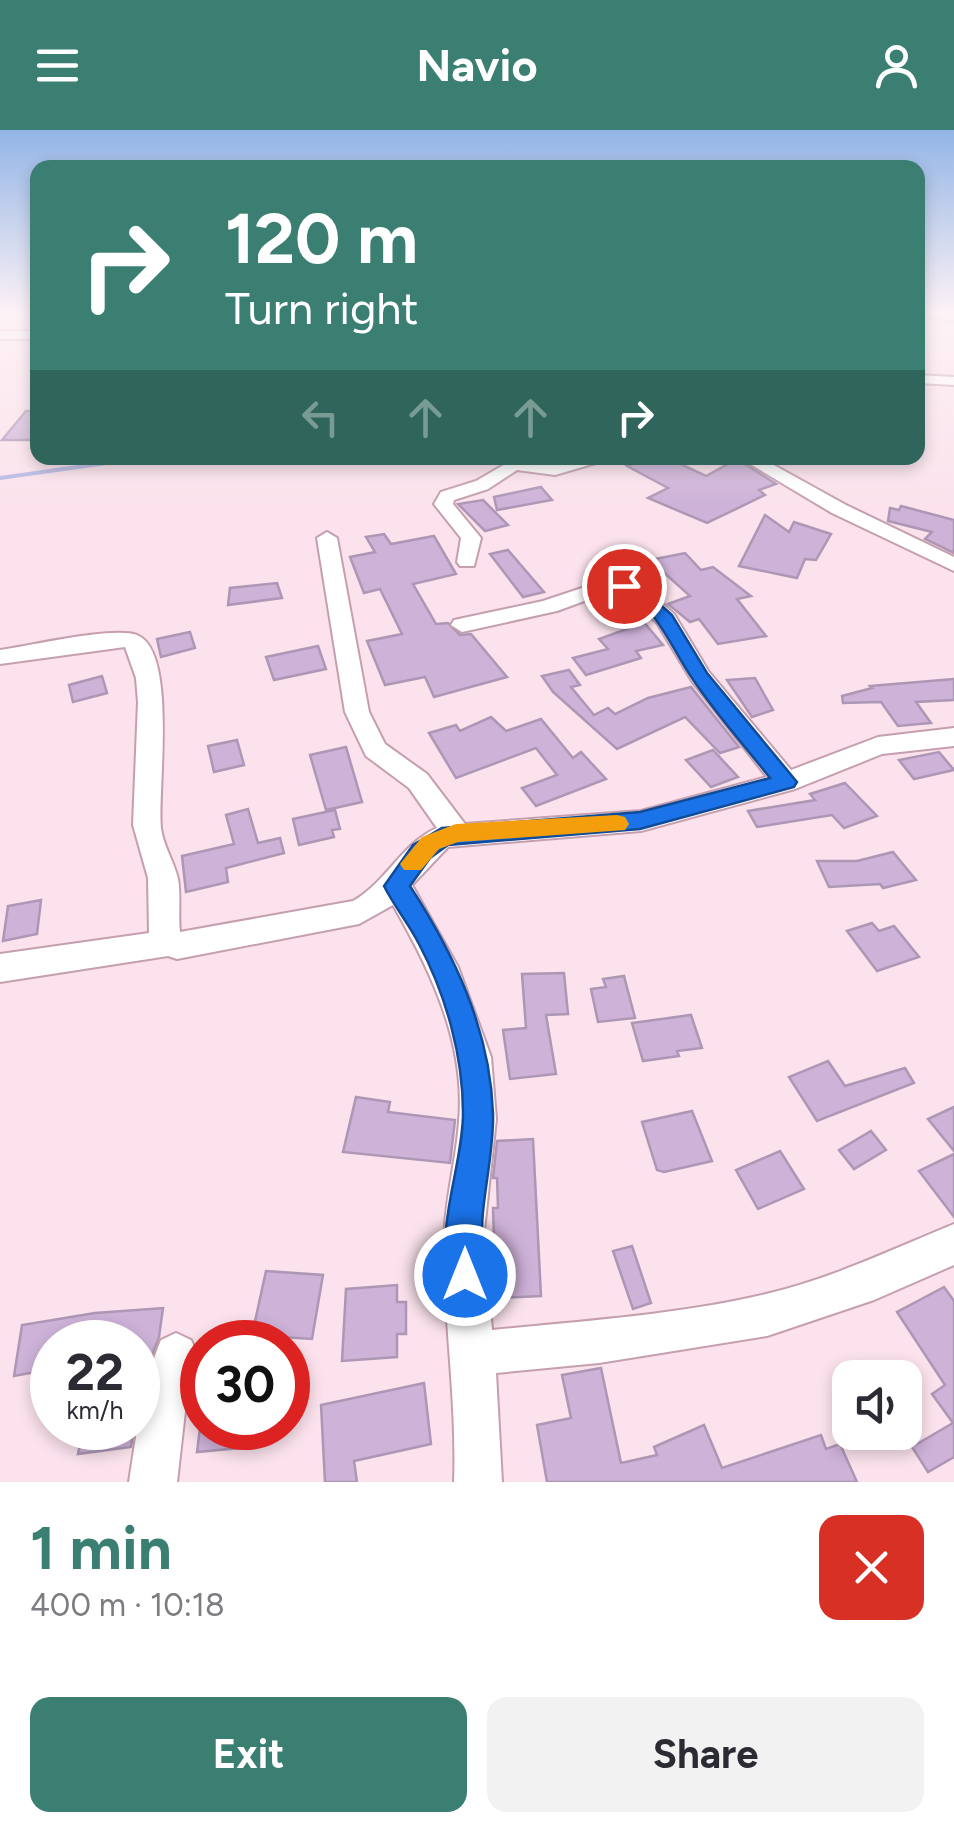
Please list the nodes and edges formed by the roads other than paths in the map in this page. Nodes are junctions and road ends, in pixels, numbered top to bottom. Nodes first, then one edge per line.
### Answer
1 (925, 379) edge
2 (954, 381) edge
3 (512, 465) edge
4 (521, 465) edge
5 (575, 465) edge
6 (761, 465) edge
7 (327, 538) dead end
8 (467, 562) dead end
9 (954, 565) edge
10 (462, 626) dead end
11 (0, 658) edge
12 (954, 737) edge
13 (786, 782) junction
14 (456, 833) junction
15 (396, 886) junction
16 (169, 944) junction
17 (0, 968) edge
18 (954, 1244) edge
19 (474, 1354) junction
20 (176, 1356) dead end
21 (153, 1482) edge
22 (478, 1482) edge

1 - 2 street
3 - 8 street
4 - 5 street
6 - 9 street
7 - 14 street
10 - 13 street
11 - 16 street
12 - 13 street
13 - 14 street
14 - 15 street
15 - 16 street
15 - 19 street
16 - 17 street
18 - 19 street
19 - 22 street
20 - 21 street

